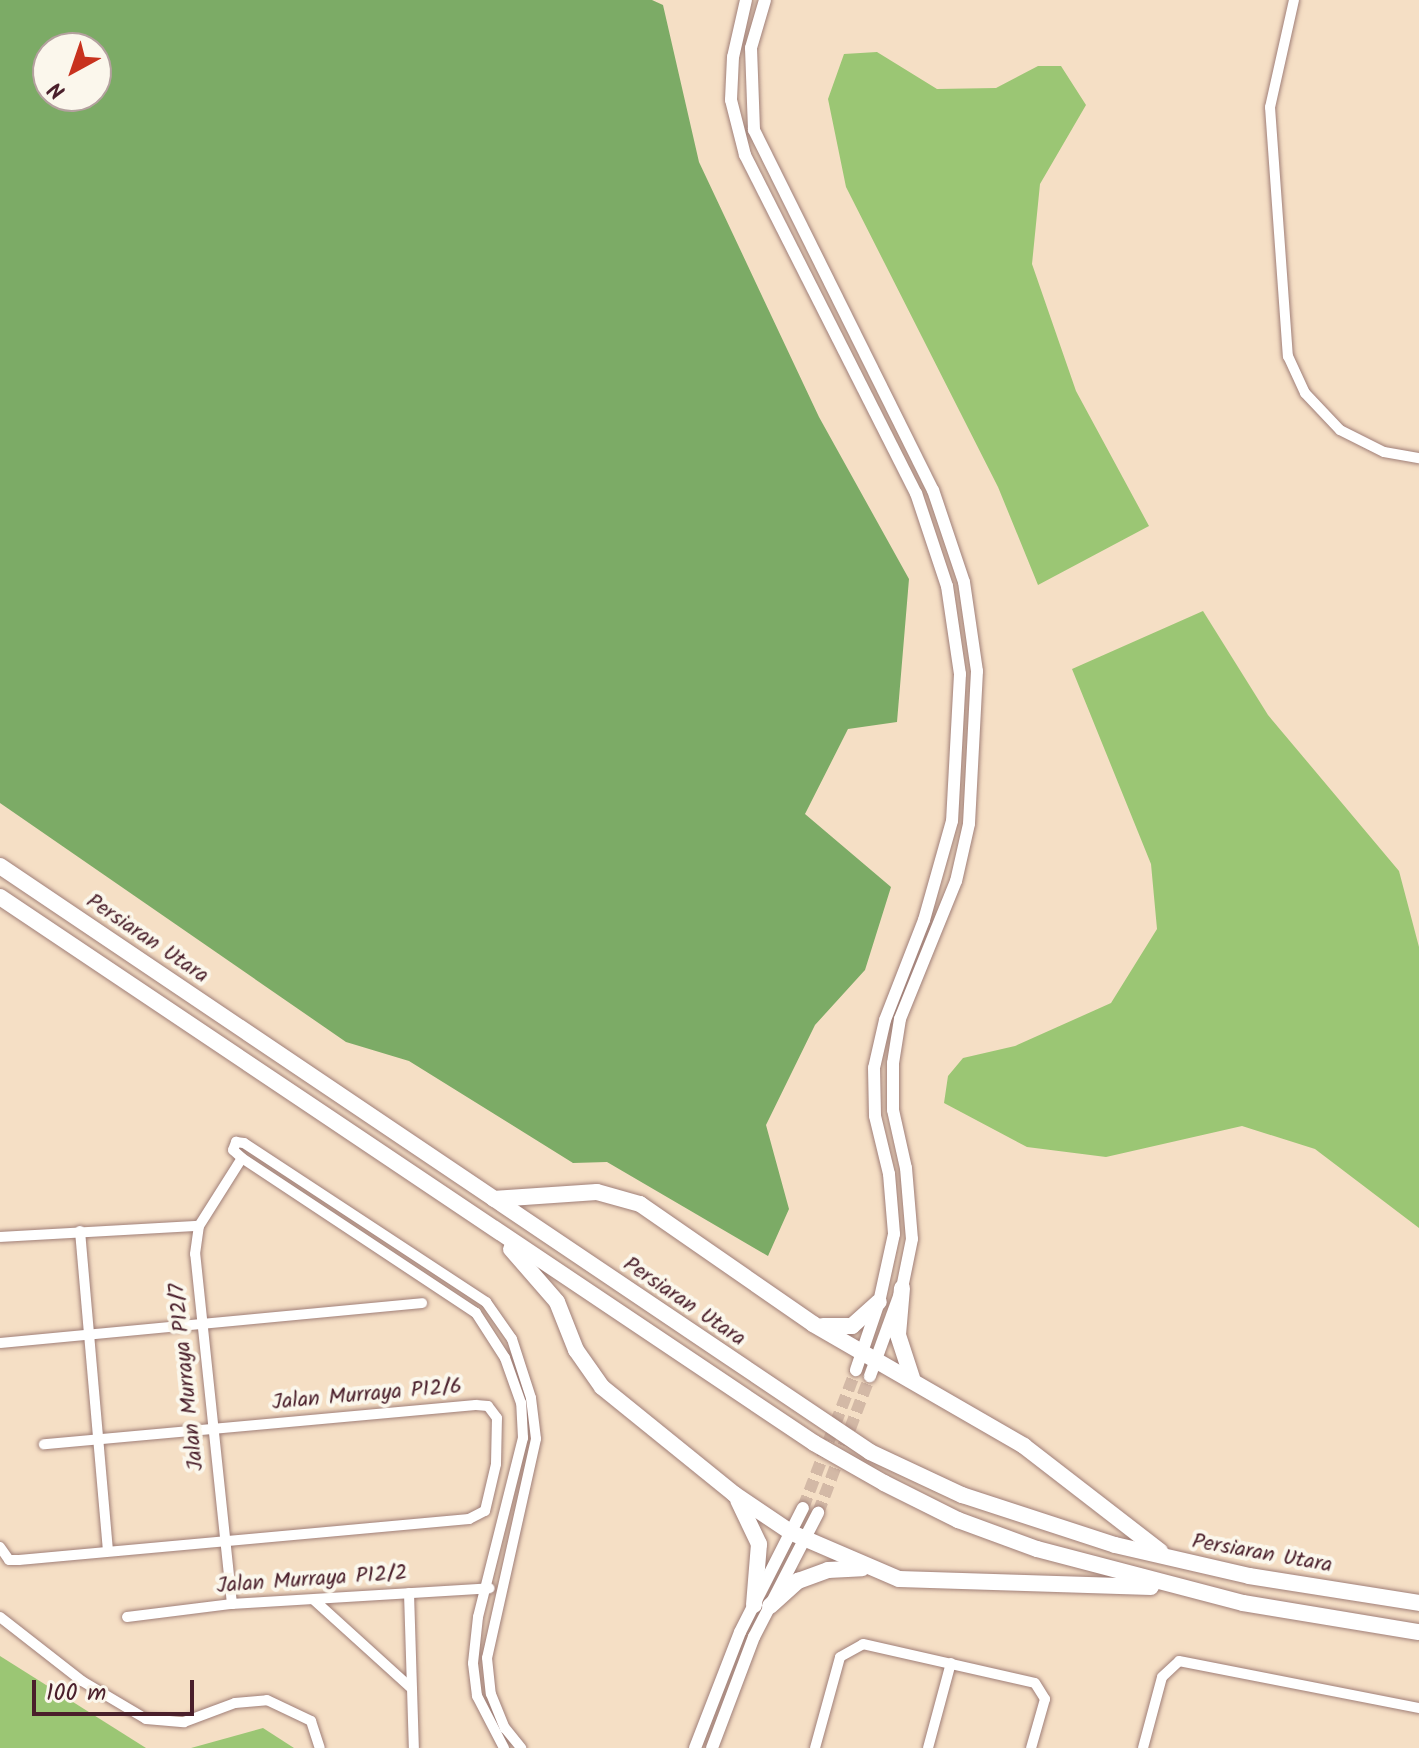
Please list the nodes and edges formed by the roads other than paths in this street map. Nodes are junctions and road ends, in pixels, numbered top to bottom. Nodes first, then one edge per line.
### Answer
1 (746, 0) edge
2 (765, 0) edge
3 (1294, 0) edge
4 (1419, 458) edge
5 (0, 866) edge
6 (0, 897) edge
7 (0, 907) edge
8 (36, 921) junction
9 (242, 1158) junction
10 (494, 1199) junction
11 (488, 1225) junction
12 (199, 1226) junction
13 (80, 1231) junction
14 (0, 1237) edge
15 (902, 1288) junction
16 (879, 1302) junction
17 (422, 1303) dead end
18 (813, 1324) junction
19 (205, 1326) junction
20 (89, 1334) junction
21 (0, 1343) edge
22 (869, 1363) junction
23 (856, 1370) tunnel mouth
24 (913, 1381) junction
25 (211, 1429) junction
26 (97, 1438) junction
27 (44, 1444) dead end
28 (734, 1494) junction
29 (803, 1508) tunnel mouth
30 (818, 1513) tunnel mouth
31 (792, 1533) junction
32 (225, 1538) junction
33 (808, 1541) junction
34 (0, 1547) edge
35 (108, 1551) junction
36 (1183, 1563) junction
37 (864, 1568) junction
38 (487, 1587) junction
39 (500, 1590) junction
40 (409, 1593) junction
41 (314, 1600) junction
42 (1243, 1603) junction
43 (1419, 1603) edge
44 (232, 1604) junction
45 (762, 1605) junction
46 (0, 1617) edge
47 (127, 1617) dead end
48 (1419, 1632) edge
49 (951, 1663) junction
50 (412, 1689) junction
51 (1419, 1708) edge
52 (320, 1748) edge
53 (414, 1748) edge
54 (504, 1748) edge
55 (521, 1748) edge
56 (695, 1748) edge
57 (712, 1748) edge
58 (815, 1748) edge
59 (928, 1748) edge
60 (1031, 1748) edge
61 (1143, 1748) edge

1 - 16 street
2 - 15 street
3 - 4 street
5 - 10 main road, Persiaran Utara
6 - 8 main road, Persiaran Utara
7 - 8 main road
8 - 11 main road, Persiaran Utara
9 - 12 street, Jalan Murraya P12/7
9 - 38 street
9 - 39 street
10 - 18 main road
10 - 36 main road, Persiaran Utara
11 - 28 main road
11 - 42 main road, Persiaran Utara
12 - 13 street
12 - 19 street, Jalan Murraya P12/7
13 - 14 street
13 - 20 street
15 - 22 street
15 - 24 main road
16 - 18 main road
16 - 22 street
17 - 19 street
18 - 22 main road
19 - 20 street
19 - 25 street, Jalan Murraya P12/7
20 - 21 street
20 - 26 street
22 - 23 street
22 - 24 main road
24 - 36 main road
25 - 26 street
25 - 32 street, Jalan Murraya P12/7
25 - 32 street, Jalan Murraya P12/6
26 - 27 street
26 - 35 street
28 - 31 main road
28 - 45 main road
29 - 31 street
30 - 33 street
31 - 33 main road
31 - 45 street
32 - 35 street
32 - 44 street, Jalan Murraya P12/7
33 - 37 main road
33 - 45 street
34 - 35 street
36 - 43 main road, Persiaran Utara
37 - 42 main road
37 - 45 main road
38 - 39 street, Jalan Murraya P12/2
38 - 40 street, Jalan Murraya P12/2
38 - 54 street
39 - 55 street
40 - 41 street, Jalan Murraya P12/2
40 - 50 street
41 - 44 street, Jalan Murraya P12/2
41 - 50 street
42 - 48 main road, Persiaran Utara
44 - 47 street, Jalan Murraya P12/2
45 - 56 street
45 - 57 street
46 - 52 street
49 - 58 street
49 - 59 street
49 - 60 street
50 - 53 street
51 - 61 street

